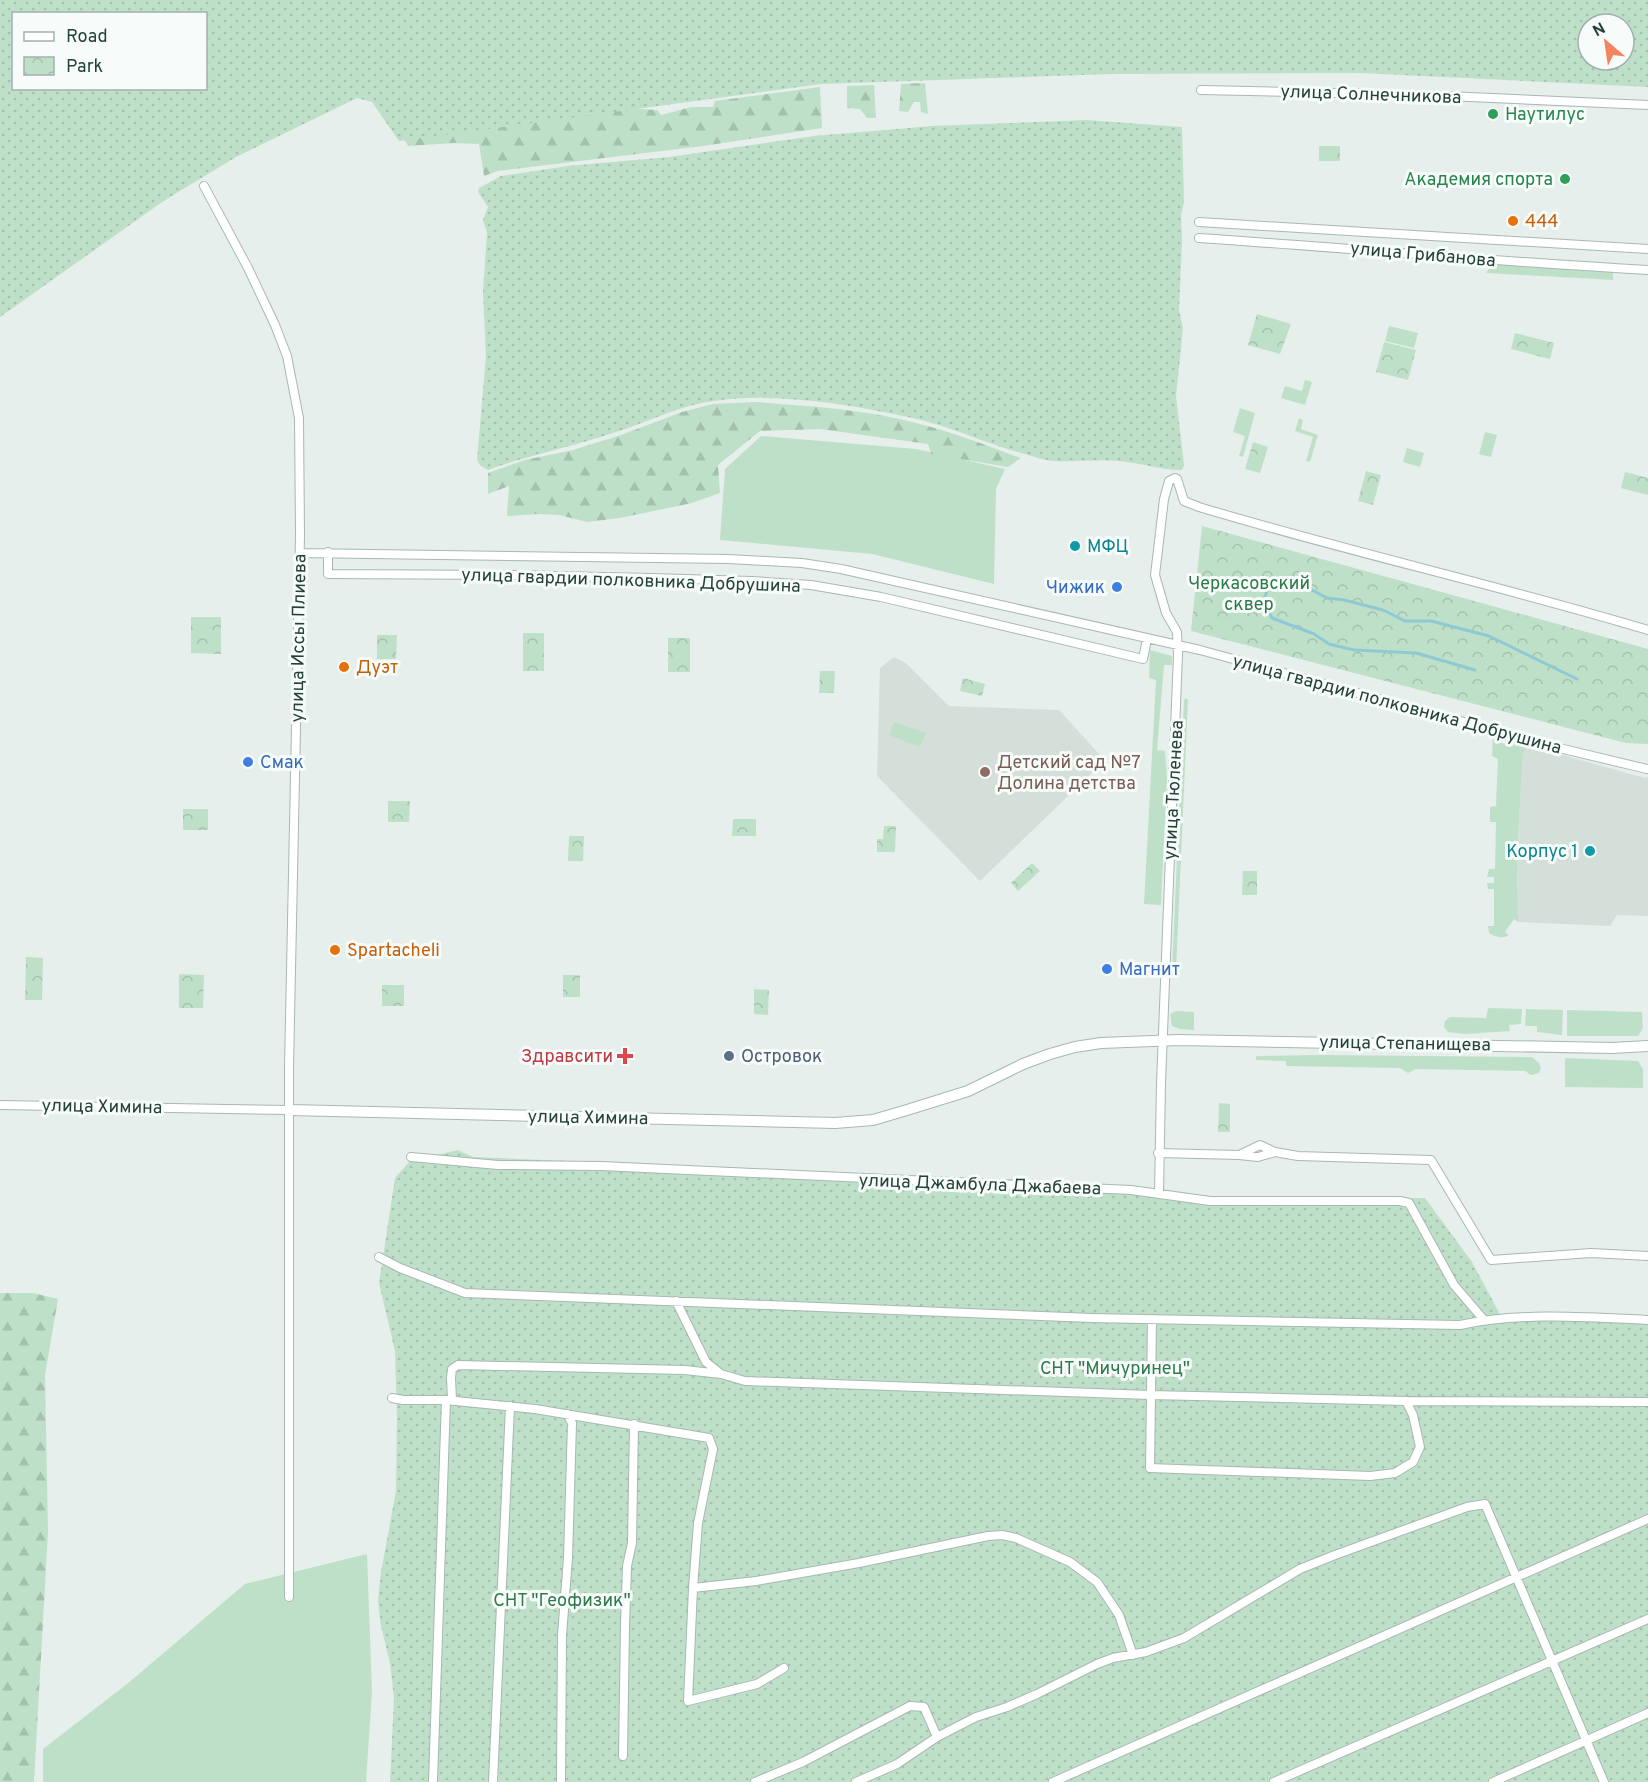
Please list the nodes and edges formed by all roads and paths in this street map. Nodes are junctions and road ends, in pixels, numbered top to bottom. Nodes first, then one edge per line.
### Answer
1 (1201, 90) dead end
2 (1648, 105) edge
3 (204, 186) dead end
4 (1199, 222) dead end
5 (1198, 238) dead end
6 (1648, 249) edge
7 (1648, 270) edge
8 (328, 552) junction
9 (300, 553) junction
10 (1648, 630) edge
11 (1147, 639) junction
12 (1178, 645) junction
13 (1647, 769) edge
14 (1163, 1041) junction
15 (1648, 1046) edge
16 (0, 1105) edge
17 (290, 1110) junction
18 (1158, 1154) junction
19 (411, 1157) dead end
20 (1159, 1194) junction
21 (1648, 1256) edge
22 (379, 1257) dead end
23 (676, 1301) junction
24 (1152, 1319) junction
25 (1484, 1320) junction
26 (1648, 1320) edge
27 (722, 1374) junction
28 (1150, 1395) junction
29 (392, 1398) dead end
30 (449, 1400) junction
31 (1407, 1401) junction
32 (1648, 1402) edge
33 (510, 1406) junction
34 (567, 1414) junction
35 (634, 1424) junction
36 (1648, 1519) edge
37 (1517, 1577) junction
38 (693, 1588) junction
39 (288, 1597) dead end
40 (1648, 1619) edge
41 (1133, 1655) junction
42 (1552, 1661) junction
43 (784, 1668) dead end
44 (1648, 1713) edge
45 (938, 1737) junction
46 (1586, 1740) junction
47 (623, 1756) dead end
48 (432, 1782) edge
49 (494, 1782) edge
50 (561, 1782) edge
51 (755, 1782) edge
52 (856, 1782) edge
53 (1053, 1782) edge
54 (1274, 1782) edge
55 (1493, 1782) edge
56 (1604, 1782) edge

1 - 2 street, улица Солнечникова
3 - 9 street, улица Иссы Плиева
4 - 6 street, улица Грибанова
5 - 7 street, улица Грибанова
8 - 9 street, улица гвардии полковника Добрушина
8 - 11 street, улица гвардии полковника Добрушина
8 - 11 street, улица гвардии полковника Добрушина
9 - 17 street, улица Иссы Плиева
10 - 12 street, улица Тюленева
11 - 12 street, улица гвардии полковника Добрушина
12 - 13 street, улица гвардии полковника Добрушина
12 - 14 street, улица Тюленева
14 - 15 street, улица Степанищева
14 - 17 street, улица Химина
14 - 18 street, улица Тюленева
16 - 17 street, улица Химина
17 - 39 street, улица Иссы Плиева
18 - 20 street, улица Тюленева
18 - 21 street
19 - 20 street, улица Джамбула Джабаева
20 - 25 street, улица Джамбула Джабаева
22 - 23 street
23 - 24 street
23 - 27 street
24 - 25 street
24 - 28 street
25 - 26 street
27 - 28 street
27 - 30 street
28 - 31 street
28 - 31 street
29 - 30 street
30 - 33 street
30 - 48 street
31 - 32 street
33 - 34 street
33 - 49 street
34 - 35 street
34 - 50 street
35 - 38 street
35 - 47 street
36 - 37 street
37 - 41 street
37 - 42 street
37 - 53 street
38 - 41 street
38 - 43 street
40 - 42 street
41 - 45 street
42 - 46 street
42 - 54 street
44 - 46 street
45 - 51 street
45 - 52 street
46 - 55 street
46 - 56 street

